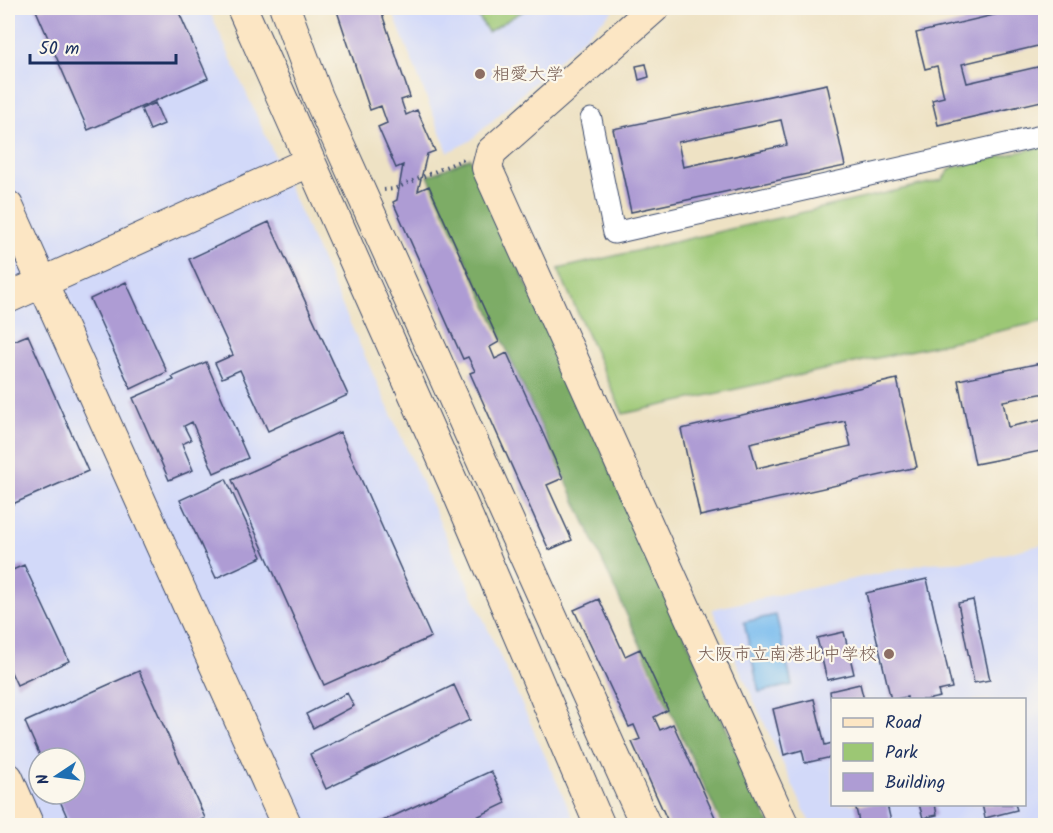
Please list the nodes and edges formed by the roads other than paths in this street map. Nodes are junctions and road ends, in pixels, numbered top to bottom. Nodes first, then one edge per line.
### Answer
1 (242, 8) edge
2 (285, 8) edge
3 (654, 8) edge
4 (591, 119) dead end
5 (1046, 135) edge
6 (309, 162) junction
7 (8, 206) edge
8 (42, 282) junction
9 (8, 298) edge
10 (8, 778) edge
11 (29, 825) edge
12 (287, 825) edge
13 (600, 825) edge
14 (646, 825) edge
15 (784, 825) edge

1 - 6 street
2 - 14 street
3 - 15 street
4 - 5 street
6 - 8 street
6 - 13 street
7 - 8 street
8 - 9 street
8 - 12 street
10 - 11 street

